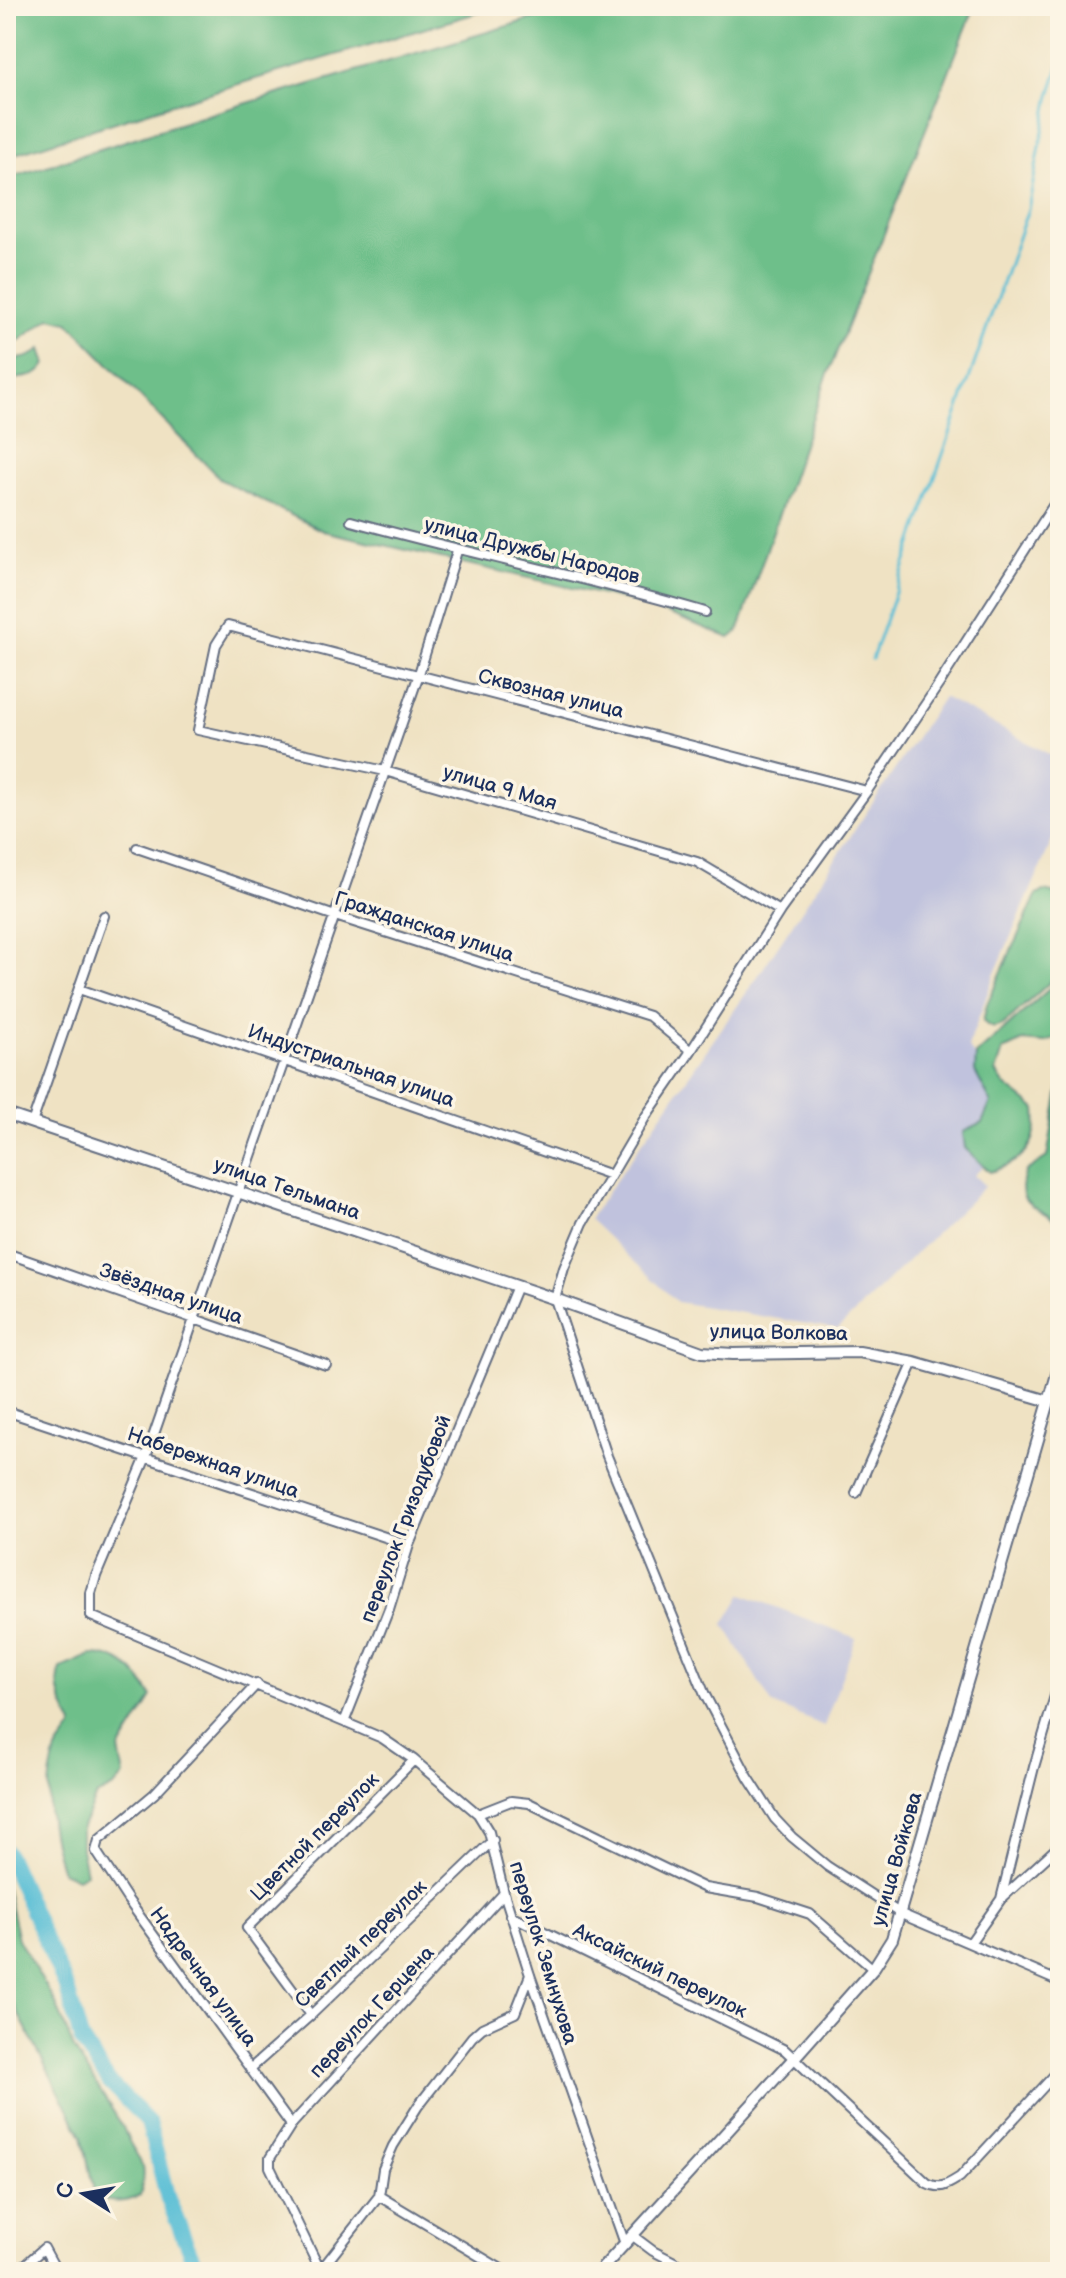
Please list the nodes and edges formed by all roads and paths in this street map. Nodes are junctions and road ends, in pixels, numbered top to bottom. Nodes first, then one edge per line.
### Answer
1 (1060, 495) edge
2 (351, 521) dead end
3 (457, 551) junction
4 (705, 612) dead end
5 (418, 677) junction
6 (198, 730) joint
7 (385, 771) junction
8 (867, 791) junction
9 (137, 848) dead end
10 (780, 911) junction
11 (104, 916) dead end
12 (335, 916) junction
13 (79, 989) junction
14 (691, 1051) junction
15 (284, 1060) junction
16 (6, 1114) edge
17 (32, 1123) junction
18 (611, 1175) junction
19 (238, 1191) junction
20 (6, 1253) edge
21 (517, 1286) junction
22 (555, 1299) junction
23 (194, 1319) junction
24 (914, 1362) junction
25 (1060, 1364) edge
26 (326, 1365) dead end
27 (1049, 1401) junction
28 (6, 1411) edge
29 (146, 1457) junction
30 (856, 1493) dead end
31 (409, 1545) junction
32 (1060, 1679) edge
33 (257, 1684) junction
34 (345, 1720) junction
35 (414, 1760) junction
36 (478, 1814) junction
37 (493, 1840) junction
38 (1060, 1845) edge
39 (504, 1893) junction
40 (1001, 1899) junction
41 (901, 1914) junction
42 (510, 1915) junction
43 (970, 1943) junction
44 (873, 1969) junction
45 (530, 1975) junction
46 (1060, 1982) edge
47 (311, 2015) junction
48 (795, 2057) junction
49 (250, 2069) junction
50 (1060, 2069) edge
51 (291, 2125) junction
52 (379, 2196) junction
53 (629, 2240) junction
54 (17, 2272) edge
55 (57, 2272) edge
56 (320, 2272) edge
57 (506, 2272) edge
58 (599, 2272) edge
59 (694, 2272) edge

1 - 8 street
2 - 3 street, улица Дружбы Народов
3 - 4 street, улица Дружбы Народов
3 - 5 street
5 - 6 street, Сквозная улица
5 - 7 street
5 - 8 street, Сквозная улица
6 - 7 street, улица 9 Мая
7 - 10 street, улица 9 Мая
7 - 12 street
8 - 10 street
9 - 12 street, Гражданская улица
10 - 14 street
11 - 13 street
12 - 14 street, Гражданская улица
12 - 15 street
13 - 15 street, Индустриальная улица
13 - 17 street
14 - 18 street
15 - 18 street, Индустриальная улица
15 - 19 street
16 - 17 street, улица Тельмана
17 - 19 street, улица Тельмана
18 - 22 street
19 - 21 street, улица Тельмана
19 - 23 street
20 - 23 street, Звёздная улица
21 - 22 street, улица Тельмана
21 - 31 street, переулок Гризодубовой
22 - 24 street, улица Волкова
22 - 41 street
23 - 26 street, Звёздная улица
23 - 29 street
24 - 27 street, улица Волкова
24 - 30 street
25 - 27 street, улица Войкова
27 - 41 street, улица Войкова
28 - 29 street, Набережная улица
29 - 31 street, Набережная улица
29 - 33 street, переулок Земнухова
31 - 34 street, переулок Гризодубовой
32 - 40 street
33 - 34 street, переулок Земнухова
33 - 49 street, Надречная улица
34 - 35 street, переулок Земнухова
35 - 36 street, переулок Земнухова
35 - 47 street, Цветной переулок
36 - 37 street, переулок Земнухова
36 - 44 street
37 - 39 street, переулок Земнухова
37 - 47 street, Светлый переулок
38 - 40 street
39 - 42 street, переулок Земнухова
39 - 51 street, переулок Герцена
40 - 43 street
41 - 43 street
41 - 44 street, улица Войкова
42 - 45 street, переулок Земнухова
42 - 48 street, Аксайский переулок
43 - 46 street
44 - 48 street, улица Войкова
45 - 52 street
45 - 53 street, переулок Земнухова
47 - 49 street, Светлый переулок
48 - 50 street, Аксайский переулок
48 - 53 street, улица Войкова
49 - 51 street, Надречная улица
51 - 56 street, переулок Герцена
52 - 56 street
52 - 57 street
53 - 58 street, улица Войкова
53 - 59 street
54 - 55 street

